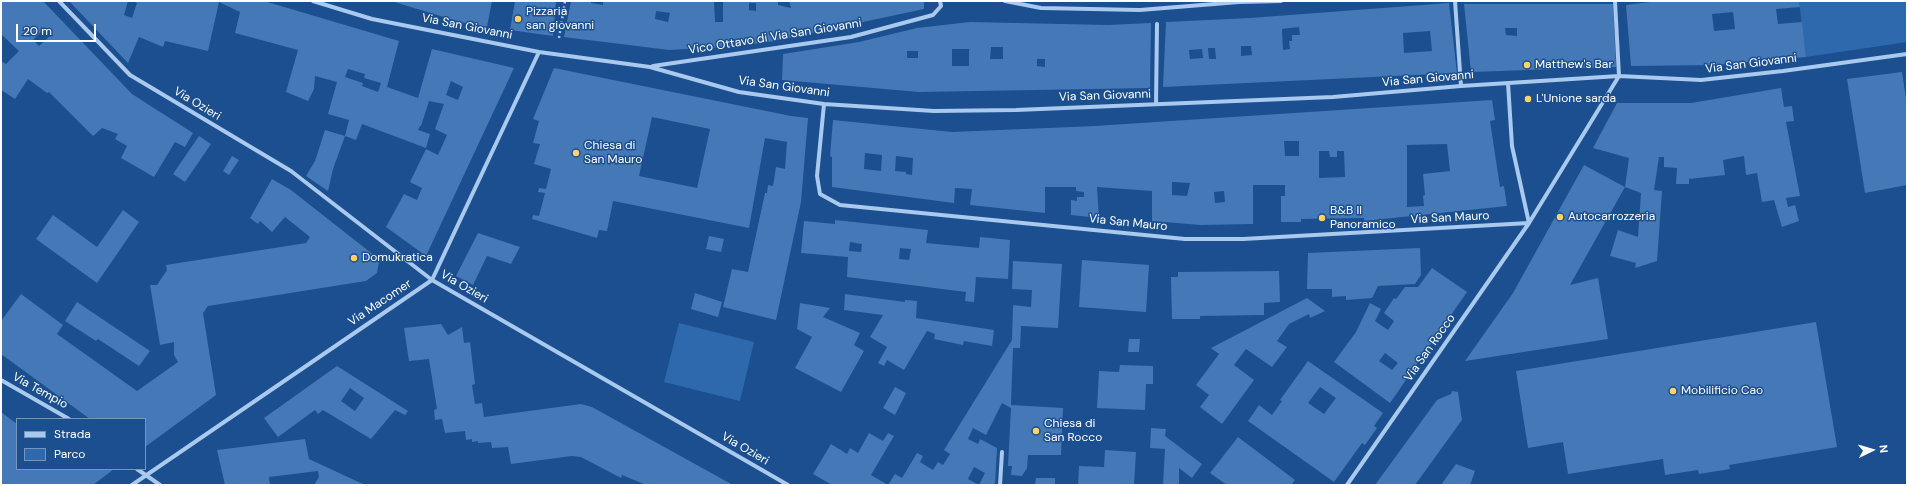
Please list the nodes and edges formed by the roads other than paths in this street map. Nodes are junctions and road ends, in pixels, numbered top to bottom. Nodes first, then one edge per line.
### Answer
1 (58, 1) edge
2 (313, 1) edge
3 (940, 1) edge
4 (1005, 1) edge
5 (1281, 1) edge
6 (1455, 1) edge
7 (1615, 1) edge
8 (1241, 2) edge
9 (1157, 24) dead end
10 (539, 52) junction
11 (1907, 54) edge
12 (650, 67) junction
13 (1619, 76) junction
14 (1508, 83) junction
15 (1461, 86) junction
16 (824, 104) junction
17 (1156, 104) junction
18 (1529, 223) junction
19 (432, 280) junction
20 (1, 380) edge
21 (67, 418) edge
22 (1002, 452) dead end
23 (138, 470) edge
24 (145, 476) junction
25 (132, 485) edge
26 (160, 485) edge
27 (788, 485) edge
28 (1000, 485) edge
29 (1347, 485) edge

1 - 19 street, Via Ozieri
2 - 10 street, Via San Giovanni
3 - 12 street, Vico Ottavo di Via San Giovanni
4 - 8 street
5 - 8 street
6 - 15 street
7 - 13 street
9 - 17 street
10 - 12 street, Via San Giovanni
10 - 19 street
11 - 13 street, Via San Giovanni
12 - 16 street, Via San Giovanni
13 - 14 street, Via San Giovanni
13 - 18 street, Via San Rocco
14 - 15 street, Via San Giovanni
14 - 18 street
15 - 17 street, Via San Giovanni
16 - 17 street, Via San Giovanni
16 - 18 street, Via San Mauro
18 - 29 street, Via San Rocco
19 - 24 street, Via Macomer
19 - 27 street, Via Ozieri
20 - 21 street, Via Tempio
22 - 28 street
23 - 24 street
24 - 25 street, Via Macomer
24 - 26 street

